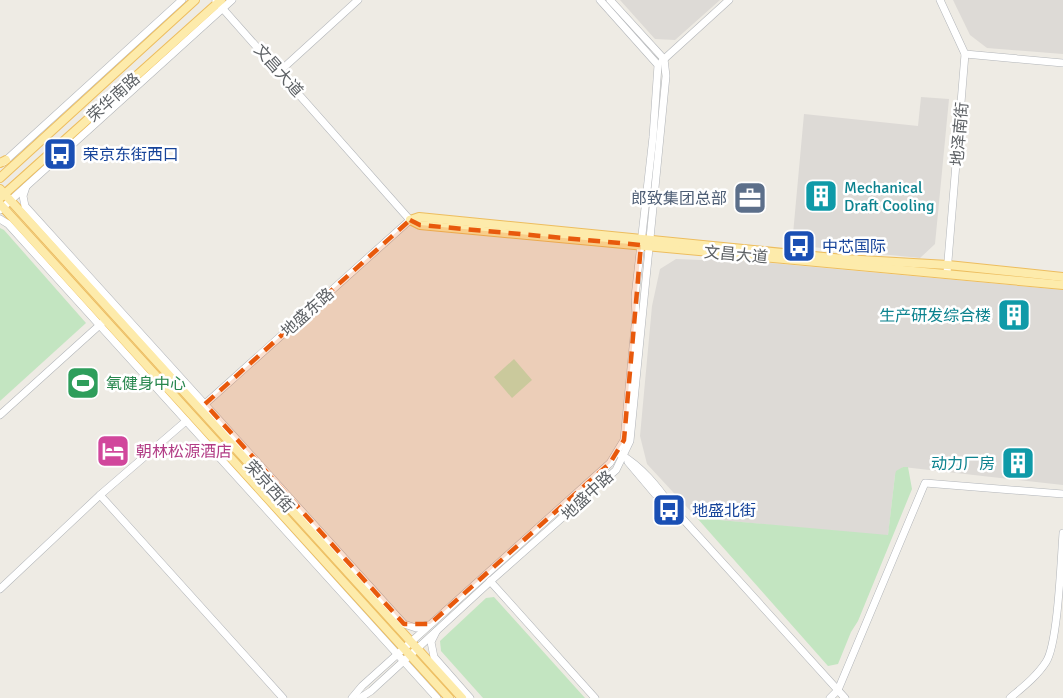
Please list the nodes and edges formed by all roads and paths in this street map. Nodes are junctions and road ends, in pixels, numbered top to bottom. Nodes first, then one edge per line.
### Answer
1 (182, 0) edge
2 (195, 0) edge
3 (232, 0) edge
4 (358, 0) edge
5 (600, 0) edge
6 (610, 0) edge
7 (729, 0) edge
8 (940, 0) edge
9 (219, 3) edge
10 (174, 53) junction
11 (965, 54) junction
12 (154, 60) junction
13 (661, 62) junction
14 (1063, 63) edge
15 (280, 71) junction
16 (67, 117) junction
17 (46, 124) junction
18 (2, 163) edge
19 (0, 178) edge
20 (26, 187) junction
21 (3, 201) edge
22 (0, 219) edge
23 (410, 220) junction
24 (645, 242) junction
25 (947, 269) junction
26 (1063, 277) edge
27 (1063, 285) edge
28 (103, 322) junction
29 (205, 404) junction
30 (0, 415) edge
31 (186, 422) junction
32 (620, 454) junction
33 (1063, 494) edge
34 (100, 495) junction
35 (1063, 533) edge
36 (490, 581) junction
37 (0, 590) edge
38 (430, 624) junction
39 (436, 632) junction
40 (414, 644) junction
41 (404, 654) junction
42 (838, 690) junction
43 (284, 698) edge
44 (352, 698) edge
45 (360, 698) edge
46 (437, 698) edge
47 (449, 698) edge
48 (462, 698) edge
49 (470, 698) edge
50 (595, 698) edge
51 (830, 698) edge
52 (845, 698) edge
53 (1010, 698) edge

1 - 17 street
2 - 16 main road, 荣华南路
3 - 9 street
4 - 15 street
5 - 13 street
6 - 13 street
7 - 13 street
8 - 11 street, 地泽南街
9 - 10 street
9 - 12 main road, 荣华南路
9 - 15 street, 文昌大道
10 - 12 street
10 - 20 street
11 - 14 street
11 - 25 street, 地泽南街
12 - 21 main road, 荣华南路
13 - 24 street, 地盛中路
15 - 23 street, 文昌大道
16 - 17 street
16 - 19 main road, 荣华南路
17 - 18 street
20 - 21 street
20 - 29 street
21 - 28 main road, 荣京西街
21 - 40 main road, 荣京西街
22 - 28 street
23 - 24 main road, 文昌大道
23 - 29 street, 地盛东路
24 - 25 main road, 文昌大道
24 - 32 street, 地盛中路
25 - 26 main road, 文昌大道
25 - 27 main road, 文昌大道
28 - 30 street
28 - 31 street
28 - 41 main road, 荣京西街
29 - 38 street
31 - 34 street
31 - 41 street
32 - 36 street, 地盛中路
32 - 38 street, 地盛中路
32 - 42 street
33 - 42 street
34 - 37 street
34 - 43 street
35 - 53 street
36 - 39 street, 地盛中路
36 - 50 street
38 - 40 street, 地盛中路
39 - 40 street, 地盛中路
39 - 49 street
40 - 41 street
40 - 48 main road, 荣京西街
41 - 44 street
41 - 45 street
41 - 46 street
41 - 47 main road, 荣京西街
42 - 51 street
42 - 52 street

